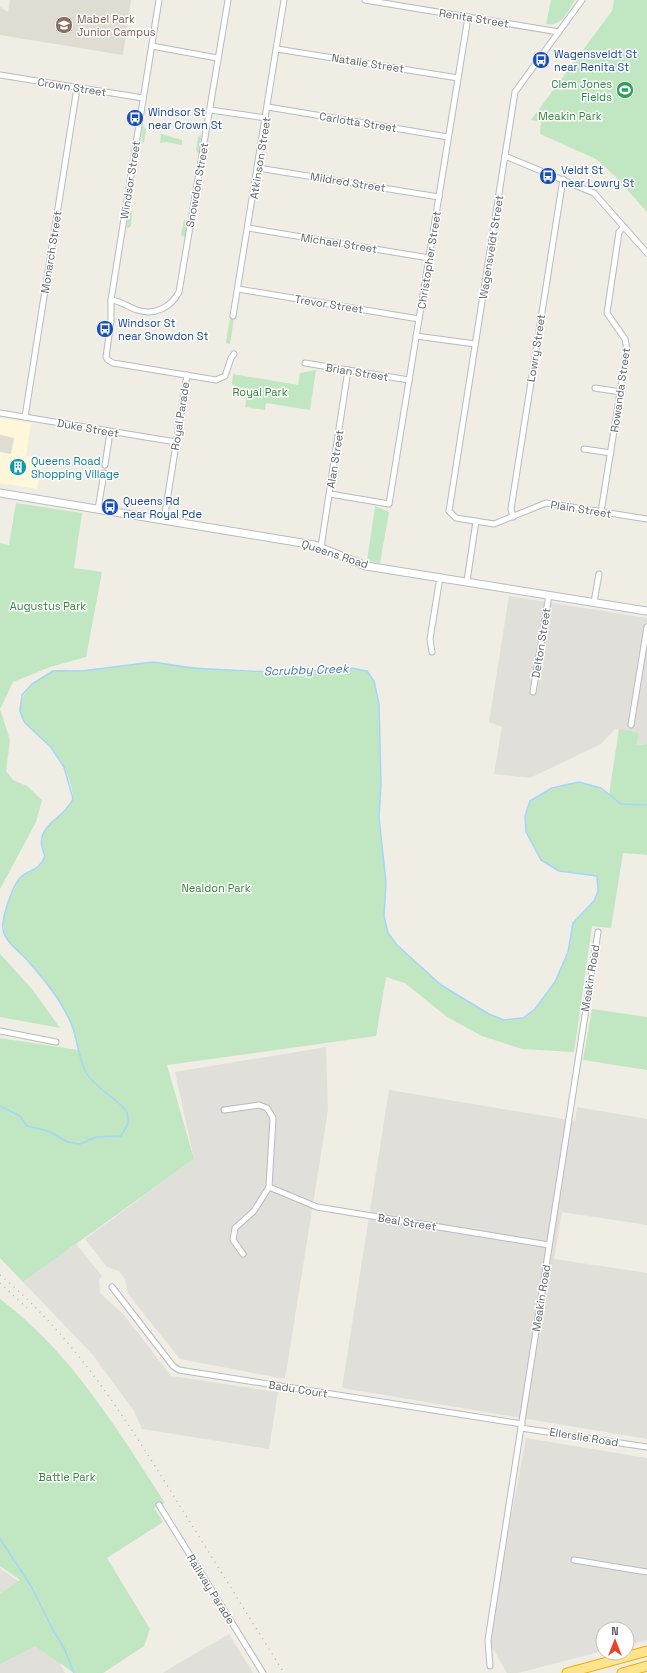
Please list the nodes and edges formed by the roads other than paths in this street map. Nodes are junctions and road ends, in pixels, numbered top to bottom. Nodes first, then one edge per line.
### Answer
1 (159, 0) edge
2 (228, 0) edge
3 (284, 0) edge
4 (365, 0) edge
5 (582, 0) edge
6 (468, 17) junction
7 (559, 32) junction
8 (152, 46) junction
9 (277, 48) junction
10 (217, 58) junction
11 (0, 75) edge
12 (458, 78) junction
13 (77, 88) junction
14 (143, 98) junction
15 (268, 107) junction
16 (210, 110) junction
17 (266, 118) junction
18 (448, 138) junction
19 (505, 156) junction
20 (258, 168) junction
21 (563, 179) junction
22 (439, 197) junction
23 (624, 227) junction
24 (248, 228) junction
25 (647, 253) edge
26 (429, 258) junction
27 (238, 289) junction
28 (111, 300) junction
29 (233, 316) dead end
30 (419, 319) junction
31 (416, 336) junction
32 (476, 344) junction
33 (234, 354) dead end
34 (305, 363) dead end
35 (348, 370) junction
36 (187, 375) junction
37 (409, 380) junction
38 (595, 388) dead end
39 (621, 392) junction
40 (0, 413) edge
41 (25, 417) junction
42 (110, 432) junction
43 (176, 442) junction
44 (584, 449) dead end
45 (611, 453) junction
46 (105, 465) dead end
47 (104, 473) dead end
48 (0, 494) edge
49 (330, 494) junction
50 (98, 509) junction
51 (602, 512) junction
52 (450, 513) joint
53 (513, 517) junction
54 (647, 519) edge
55 (164, 520) junction
56 (476, 521) junction
57 (321, 547) junction
58 (599, 574) dead end
59 (440, 577) junction
60 (467, 582) junction
61 (549, 595) junction
62 (594, 602) junction
63 (647, 611) edge
64 (647, 627) edge
65 (432, 652) dead end
66 (532, 692) dead end
67 (631, 725) dead end
68 (598, 932) dead end
69 (0, 1031) edge
70 (56, 1042) dead end
71 (224, 1110) dead end
72 (269, 1187) junction
73 (549, 1245) junction
74 (243, 1254) dead end
75 (112, 1287) dead end
76 (522, 1426) junction
77 (647, 1447) edge
78 (159, 1505) dead end
79 (574, 1560) dead end
80 (647, 1572) edge
81 (647, 1651) edge
82 (490, 1666) dead end
83 (647, 1666) edge
84 (647, 1671) edge
85 (263, 1673) edge
86 (567, 1673) edge
87 (622, 1673) edge
88 (640, 1673) edge

1 - 8 street, Windsor Street
2 - 10 street, Snowdon Street
3 - 9 street, Atkinson Street
4 - 6 street, Renita Street
5 - 7 street, Wagensveldt Street
6 - 7 street, Renita Street
6 - 12 street, Christopher Street
7 - 19 street, Wagensveldt Street
8 - 10 street
8 - 14 street, Windsor Street
9 - 12 street, Natalie Street
9 - 15 street, Atkinson Street
10 - 16 street, Snowdon Street
11 - 13 street, Crown Street
12 - 18 street, Christopher Street
13 - 14 street, Crown Street
13 - 41 street, Monarch Street
14 - 28 street, Windsor Street
15 - 17 street, Atkinson Street
15 - 18 street, Carlotta Street
16 - 17 street
16 - 28 street, Snowdon Street
17 - 20 street, Atkinson Street
18 - 22 street, Christopher Street
19 - 21 street
19 - 32 street, Wagensveldt Street
20 - 22 street, Mildred Street
20 - 24 street, Atkinson Street
21 - 23 street
21 - 53 street, Lowry Street
22 - 26 street, Christopher Street
23 - 25 street
23 - 39 street, Rowanda Street
24 - 26 street, Michael Street
24 - 27 street, Atkinson Street
26 - 30 street, Christopher Street
27 - 29 street, Atkinson Street
27 - 30 street, Trevor Street
28 - 36 street, Windsor Street
30 - 31 street, Christopher Street
31 - 32 street
31 - 37 street, Christopher Street
32 - 52 street, Wagensveldt Street
33 - 36 street, Royal Parade
34 - 35 street, Brian Street
35 - 37 street, Brian Street
35 - 49 street, Alan Street
36 - 43 street, Royal Parade
37 - 49 street, Christopher Street
38 - 39 street
39 - 45 street, Rowanda Street
40 - 41 street, Duke Street
41 - 42 street, Duke Street
42 - 43 street, Duke Street
42 - 46 street
43 - 55 street, Royal Parade
44 - 45 street
45 - 51 street, Rowanda Street
47 - 50 street
48 - 50 street, Queens Road
49 - 57 street, Alan Street
50 - 55 street, Queens Road
51 - 53 street, Plain Street
51 - 54 street, Plain Street
52 - 56 street, Plain Street
53 - 56 street, Plain Street
55 - 57 street, Queens Road
56 - 60 street
57 - 59 street, Queens Road
58 - 62 street
59 - 60 street, Queens Road
59 - 65 street
60 - 61 street, Queens Road
61 - 62 street, Queens Road
61 - 66 street, Delton Street
62 - 63 street, Queens Road
64 - 67 street
68 - 73 street, Meakin Road
69 - 70 street
71 - 72 street
72 - 73 street, Beal Street
72 - 74 street
73 - 76 street, Meakin Road
75 - 76 street, Badu Court
76 - 77 street, Ellerslie Road
76 - 82 street, Meakin Road
78 - 85 street, Railway Parade
79 - 80 street
81 - 86 highway
83 - 87 highway
84 - 88 highway

